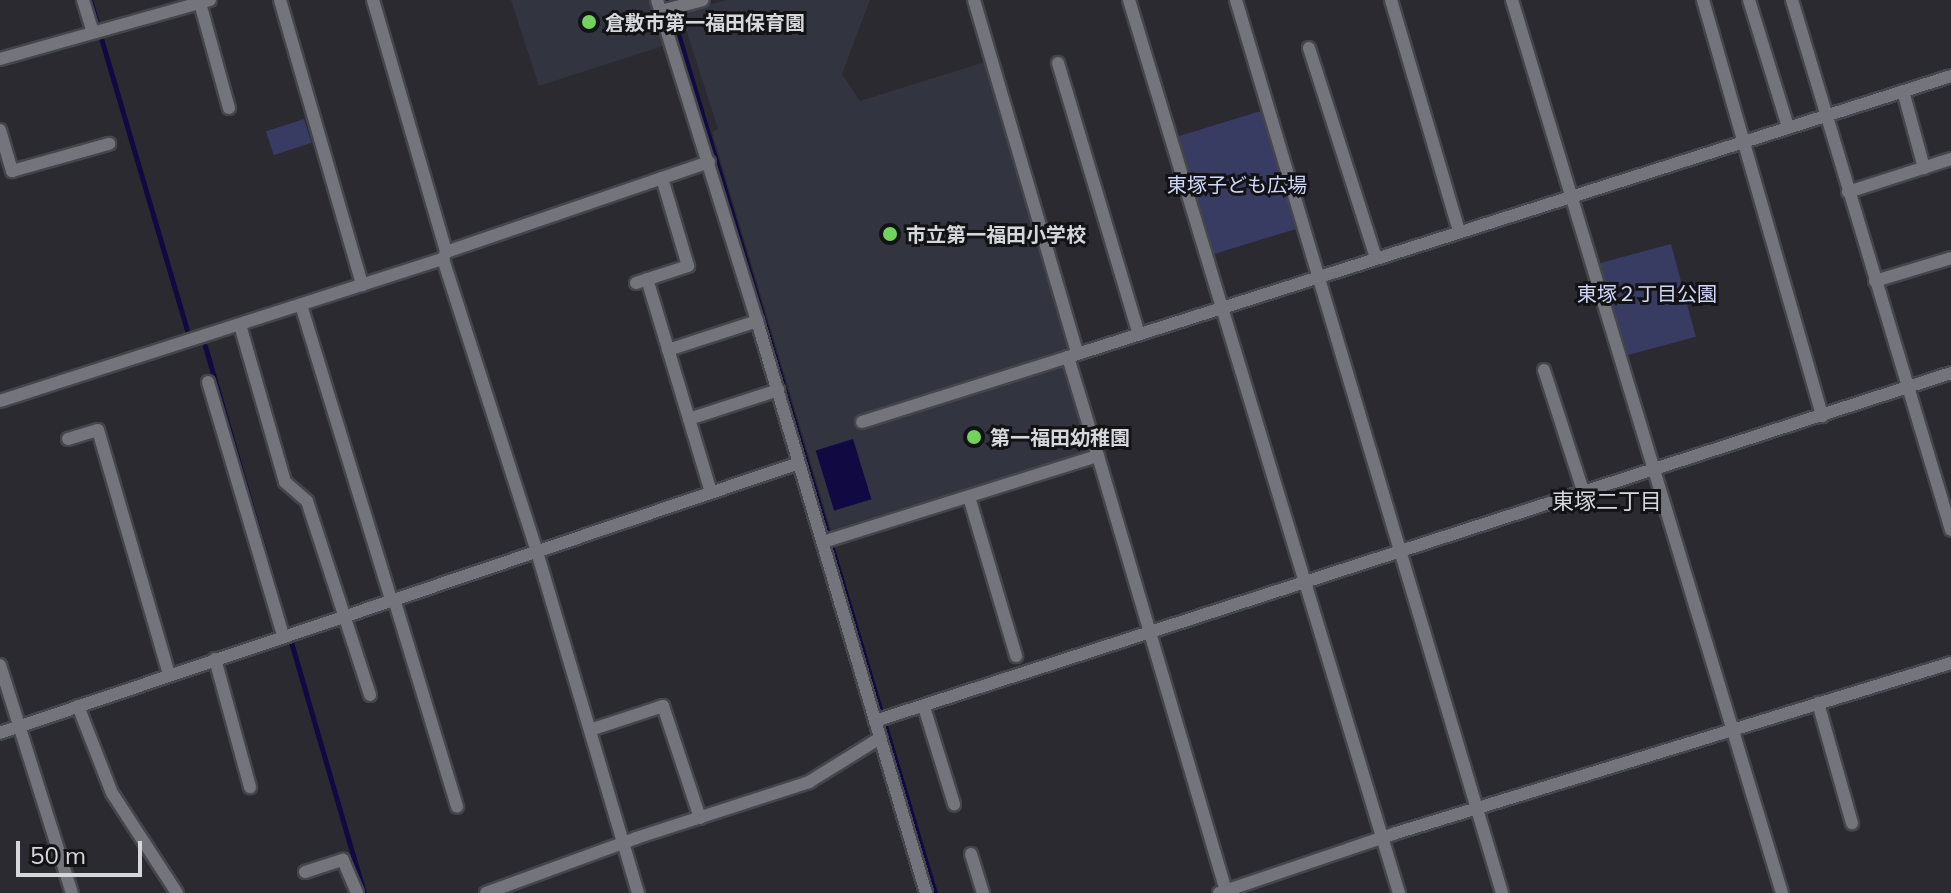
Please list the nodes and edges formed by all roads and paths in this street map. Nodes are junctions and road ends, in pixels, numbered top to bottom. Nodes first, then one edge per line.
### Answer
1 (83, 0) edge
2 (280, 0) edge
3 (373, 0) edge
4 (703, 0) edge
5 (974, 0) edge
6 (1129, 0) edge
7 (1236, 0) edge
8 (1391, 0) edge
9 (1512, 0) edge
10 (1703, 0) edge
11 (1749, 0) edge
12 (1792, 0) edge
13 (205, 1) edge
14 (665, 7) edge
15 (93, 33) junction
16 (1309, 48) dead end
17 (0, 59) edge
18 (1058, 63) dead end
19 (1951, 76) edge
20 (1903, 91) junction
21 (229, 108) dead end
22 (1826, 115) junction
23 (1788, 127) junction
24 (0, 130) edge
25 (1746, 140) junction
26 (109, 144) dead end
27 (1951, 159) edge
28 (709, 162) junction
29 (1924, 168) junction
30 (662, 178) junction
31 (1848, 192) junction
32 (1571, 194) junction
33 (1459, 231) junction
34 (445, 256) junction
35 (1376, 258) junction
36 (1951, 258) edge
37 (1318, 277) junction
38 (1875, 281) junction
39 (362, 285) junction
40 (301, 305) junction
41 (1222, 308) junction
42 (757, 321) junction
43 (240, 325) junction
44 (1139, 334) junction
45 (668, 350) junction
46 (1072, 355) junction
47 (1544, 370) dead end
48 (1951, 373) edge
49 (208, 382) dead end
50 (1907, 387) junction
51 (778, 390) junction
52 (0, 401) edge
53 (1822, 416) junction
54 (689, 419) junction
55 (862, 422) dead end
56 (68, 439) dead end
57 (1098, 456) junction
58 (799, 463) junction
59 (1657, 471) junction
60 (711, 493) junction
61 (1584, 494) junction
62 (969, 497) junction
63 (1951, 530) edge
64 (827, 540) junction
65 (537, 552) junction
66 (1400, 554) junction
67 (1305, 583) junction
68 (393, 600) junction
69 (343, 616) junction
70 (1153, 632) junction
71 (287, 635) junction
72 (1016, 656) dead end
73 (215, 659) junction
74 (1951, 663) edge
75 (0, 665) edge
76 (169, 674) junction
77 (370, 695) dead end
78 (1818, 703) junction
79 (78, 706) junction
80 (924, 707) junction
81 (880, 719) junction
82 (19, 727) junction
83 (590, 730) junction
84 (1733, 730) junction
85 (0, 733) edge
86 (880, 738) junction
87 (250, 787) dead end
88 (954, 804) dead end
89 (457, 807) dead end
90 (1476, 810) junction
91 (700, 818) junction
92 (1852, 823) dead end
93 (1383, 839) junction
94 (623, 844) junction
95 (971, 854) dead end
96 (305, 872) dead end
97 (1224, 892) edge
98 (72, 893) edge
99 (177, 893) edge
100 (357, 893) edge
101 (486, 893) edge
102 (638, 893) edge
103 (926, 893) edge
104 (983, 893) edge
105 (1399, 893) edge
106 (1502, 893) edge
107 (1782, 893) edge

1 - 15 street
2 - 39 street
3 - 34 street
4 - 14 street
5 - 46 street
6 - 41 street
7 - 37 street
8 - 33 street
9 - 32 street
10 - 25 street
11 - 23 street
12 - 22 street
13 - 15 street
13 - 21 street
14 - 28 street
15 - 17 street
16 - 35 street
18 - 44 street
19 - 20 street
20 - 22 street
20 - 29 street
22 - 23 street
22 - 31 street
23 - 25 street
24 - 26 street
25 - 32 street
25 - 53 street
27 - 29 street
28 - 30 street
28 - 42 street
29 - 31 street
30 - 34 street
30 - 45 street
31 - 38 street
32 - 33 street
32 - 59 street
33 - 35 street
34 - 39 street
34 - 65 street
35 - 37 street
36 - 38 street
37 - 41 street
37 - 66 street
38 - 50 street
39 - 40 street
40 - 43 street
40 - 68 street
41 - 44 street
41 - 67 street
42 - 45 street
42 - 51 street
43 - 52 street
43 - 69 street
44 - 46 street
45 - 54 street
46 - 55 street
46 - 57 street
47 - 61 street
48 - 50 street
49 - 71 street
50 - 53 street
50 - 63 street
51 - 54 street
51 - 58 street
53 - 59 street
54 - 60 street
56 - 76 street
57 - 62 street
57 - 70 street
58 - 60 street
58 - 64 street
59 - 61 street
59 - 84 street
60 - 65 street
61 - 66 street
62 - 64 street
62 - 72 street
64 - 81 street
65 - 68 street
65 - 83 street
66 - 67 street
66 - 90 street
67 - 70 street
67 - 93 street
68 - 69 street
68 - 89 street
69 - 71 street
69 - 77 street
70 - 80 street
70 - 97 street
71 - 73 street
73 - 76 street
73 - 87 street
74 - 78 street
75 - 82 street
76 - 79 street
78 - 84 street
78 - 92 street
79 - 82 street
79 - 99 street
80 - 81 street
80 - 88 street
81 - 86 street
82 - 85 street
82 - 98 street
83 - 91 street
83 - 94 street
84 - 90 street
84 - 107 street
86 - 91 street
86 - 103 street
90 - 93 street
90 - 106 street
91 - 94 street
93 - 97 street
93 - 105 street
94 - 101 street
94 - 102 street
95 - 104 street
96 - 100 street

